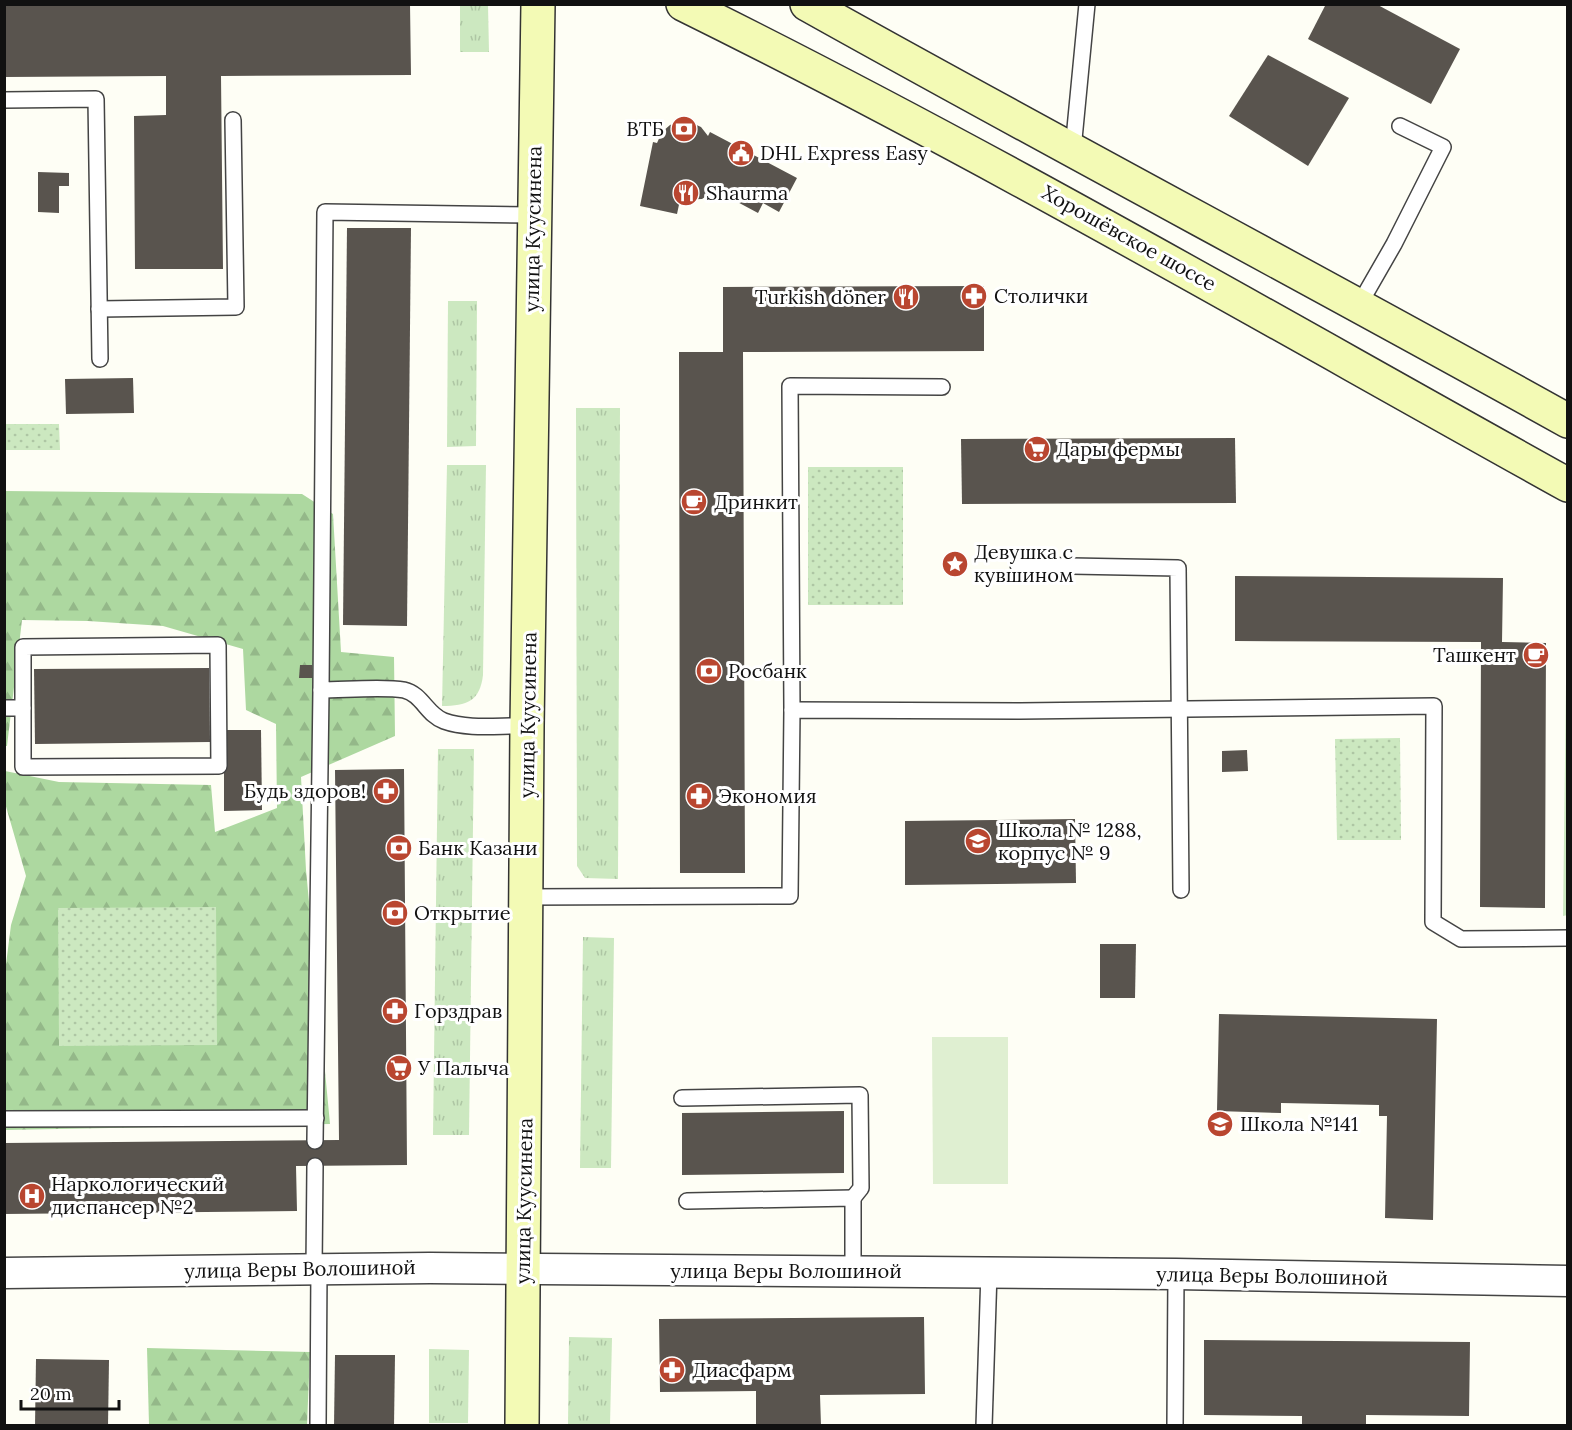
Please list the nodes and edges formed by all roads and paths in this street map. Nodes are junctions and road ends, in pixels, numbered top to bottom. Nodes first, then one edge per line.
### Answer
1 (538, 4) edge
2 (683, 4) edge
3 (807, 4) edge
4 (1088, 4) edge
5 (4, 100) edge
6 (233, 120) dead end
7 (1400, 126) dead end
8 (1088, 162) junction
9 (533, 215) junction
10 (1359, 304) junction
11 (99, 309) junction
12 (100, 359) dead end
13 (942, 387) dead end
14 (1568, 422) edge
15 (1567, 486) edge
16 (1018, 565) dead end
17 (321, 690) junction
18 (4, 708) edge
19 (23, 708) junction
20 (1179, 709) junction
21 (792, 710) junction
22 (527, 726) junction
23 (1181, 890) dead end
24 (526, 897) junction
25 (1568, 938) edge
26 (682, 1098) dead end
27 (316, 1118) junction
28 (4, 1119) edge
29 (315, 1141) dead end
30 (315, 1166) dead end
31 (853, 1198) junction
32 (687, 1201) dead end
33 (317, 1268) junction
34 (524, 1269) junction
35 (853, 1272) junction
36 (989, 1272) junction
37 (4, 1273) edge
38 (1176, 1274) junction
39 (1568, 1281) edge
40 (318, 1425) edge
41 (522, 1425) edge
42 (984, 1425) edge
43 (1175, 1425) edge

1 - 9 main road, улица Куусинена
2 - 15 main road, Хорошёвское шоссе
3 - 8 main road
4 - 8 lane
5 - 11 lane
6 - 11 lane
7 - 10 lane
8 - 10 main road
9 - 17 lane
9 - 22 main road, улица Куусинена
10 - 14 main road
11 - 12 lane
13 - 21 lane
16 - 20 lane
17 - 22 lane
17 - 27 lane
18 - 19 lane
19 - 19 lane
20 - 21 lane
20 - 23 lane
20 - 25 lane
21 - 24 lane
22 - 24 main road, улица Куусинена
24 - 34 main road, улица Куусинена
26 - 31 lane
27 - 28 lane
27 - 29 lane
30 - 33 lane
31 - 32 lane
31 - 35 lane
33 - 34 street, улица Веры Волошиной
33 - 37 street, улица Веры Волошиной
33 - 40 lane
34 - 35 street, улица Веры Волошиной
34 - 41 main road, улица Куусинена
35 - 36 street, улица Веры Волошиной
36 - 38 street, улица Веры Волошиной
36 - 42 lane
38 - 39 street, улица Веры Волошиной
38 - 43 lane

